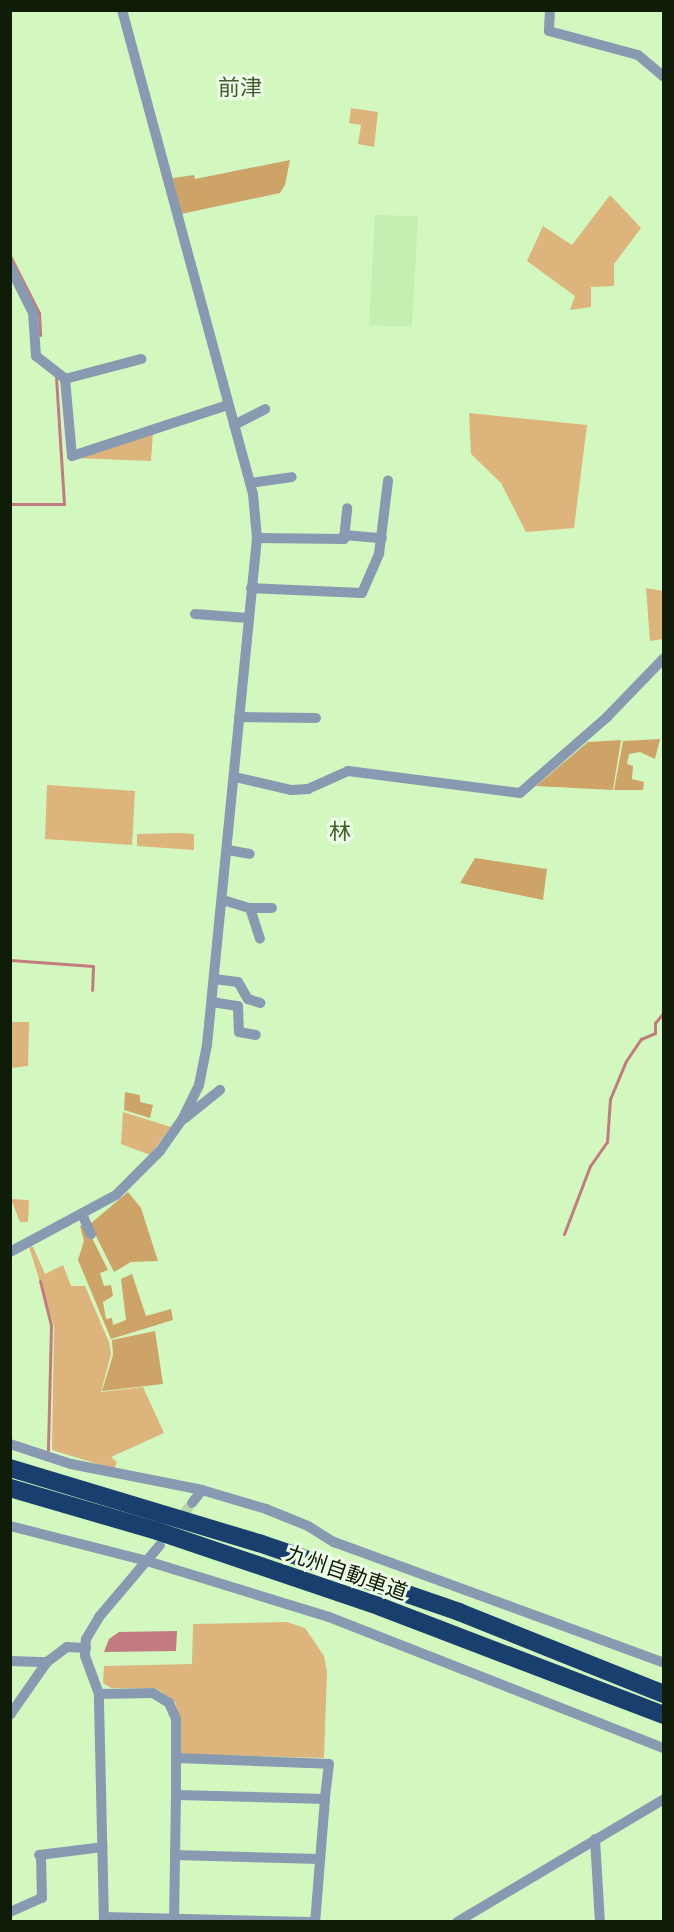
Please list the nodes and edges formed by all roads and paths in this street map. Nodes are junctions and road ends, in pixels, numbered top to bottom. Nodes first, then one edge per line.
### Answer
1 (122, 10) edge
2 (550, 10) edge
3 (663, 77) edge
4 (10, 267) edge
5 (141, 359) dead end
6 (65, 379) junction
7 (228, 405) junction
8 (265, 409) dead end
9 (234, 425) junction
10 (292, 477) dead end
11 (388, 481) dead end
12 (250, 483) junction
13 (347, 508) dead end
14 (344, 535) junction
15 (257, 538) junction
16 (382, 538) junction
17 (251, 588) junction
18 (195, 614) dead end
19 (248, 618) junction
20 (663, 658) edge
21 (239, 717) junction
22 (316, 718) dead end
23 (235, 777) junction
24 (228, 850) junction
25 (250, 854) dead end
26 (223, 900) junction
27 (250, 908) junction
28 (272, 908) dead end
29 (260, 938) dead end
30 (214, 979) junction
31 (212, 1002) junction
32 (260, 1003) dead end
33 (256, 1035) dead end
34 (220, 1090) dead end
35 (181, 1121) junction
36 (82, 1214) junction
37 (92, 1234) dead end
38 (10, 1252) edge
39 (10, 1444) edge
40 (10, 1468) edge
41 (10, 1488) edge
42 (202, 1490) junction
43 (192, 1503) tunnel mouth
44 (10, 1526) edge
45 (160, 1545) tunnel mouth
46 (147, 1561) junction
47 (86, 1648) junction
48 (10, 1661) edge
49 (47, 1662) junction
50 (663, 1663) edge
51 (99, 1694) junction
52 (663, 1694) edge
53 (10, 1715) edge
54 (663, 1715) edge
55 (663, 1748) edge
56 (176, 1758) junction
57 (176, 1795) junction
58 (325, 1799) junction
59 (663, 1799) edge
60 (595, 1839) junction
61 (103, 1847) junction
62 (175, 1855) junction
63 (320, 1859) junction
64 (10, 1912) edge
65 (104, 1919) edge
66 (174, 1920) edge
67 (244, 1921) edge
68 (309, 1922) edge
69 (315, 1922) edge
70 (457, 1922) edge
71 (600, 1922) edge

1 - 7 street
2 - 3 street
4 - 6 street
5 - 6 street
6 - 7 street
7 - 9 street
8 - 9 street
9 - 12 street
10 - 12 street
11 - 16 street
12 - 15 street
13 - 14 street
14 - 15 street
14 - 16 street
15 - 17 street
16 - 17 street
17 - 19 street
18 - 19 street
19 - 21 street
20 - 23 street
21 - 22 street
21 - 23 street
23 - 24 street
24 - 25 street
24 - 26 street
26 - 27 street
26 - 30 street
27 - 28 street
27 - 29 street
30 - 31 street
30 - 32 street
31 - 33 street
31 - 35 street
34 - 35 street
35 - 36 street
36 - 37 street
36 - 38 street
39 - 42 street
40 - 52 highway, 九州自動車道
41 - 54 highway, 九州自動車道
42 - 43 street
42 - 50 street
44 - 46 street
45 - 46 street
46 - 47 street
46 - 55 street
47 - 49 street
47 - 51 street
48 - 49 street
49 - 53 street
51 - 56 street
51 - 61 street
56 - 57 street
56 - 58 street
57 - 58 street
57 - 62 street
58 - 63 street
59 - 60 street
60 - 70 street
60 - 71 street
61 - 64 street
61 - 65 street
62 - 63 street
62 - 66 street
63 - 69 street
65 - 66 street
66 - 67 street
67 - 68 street

